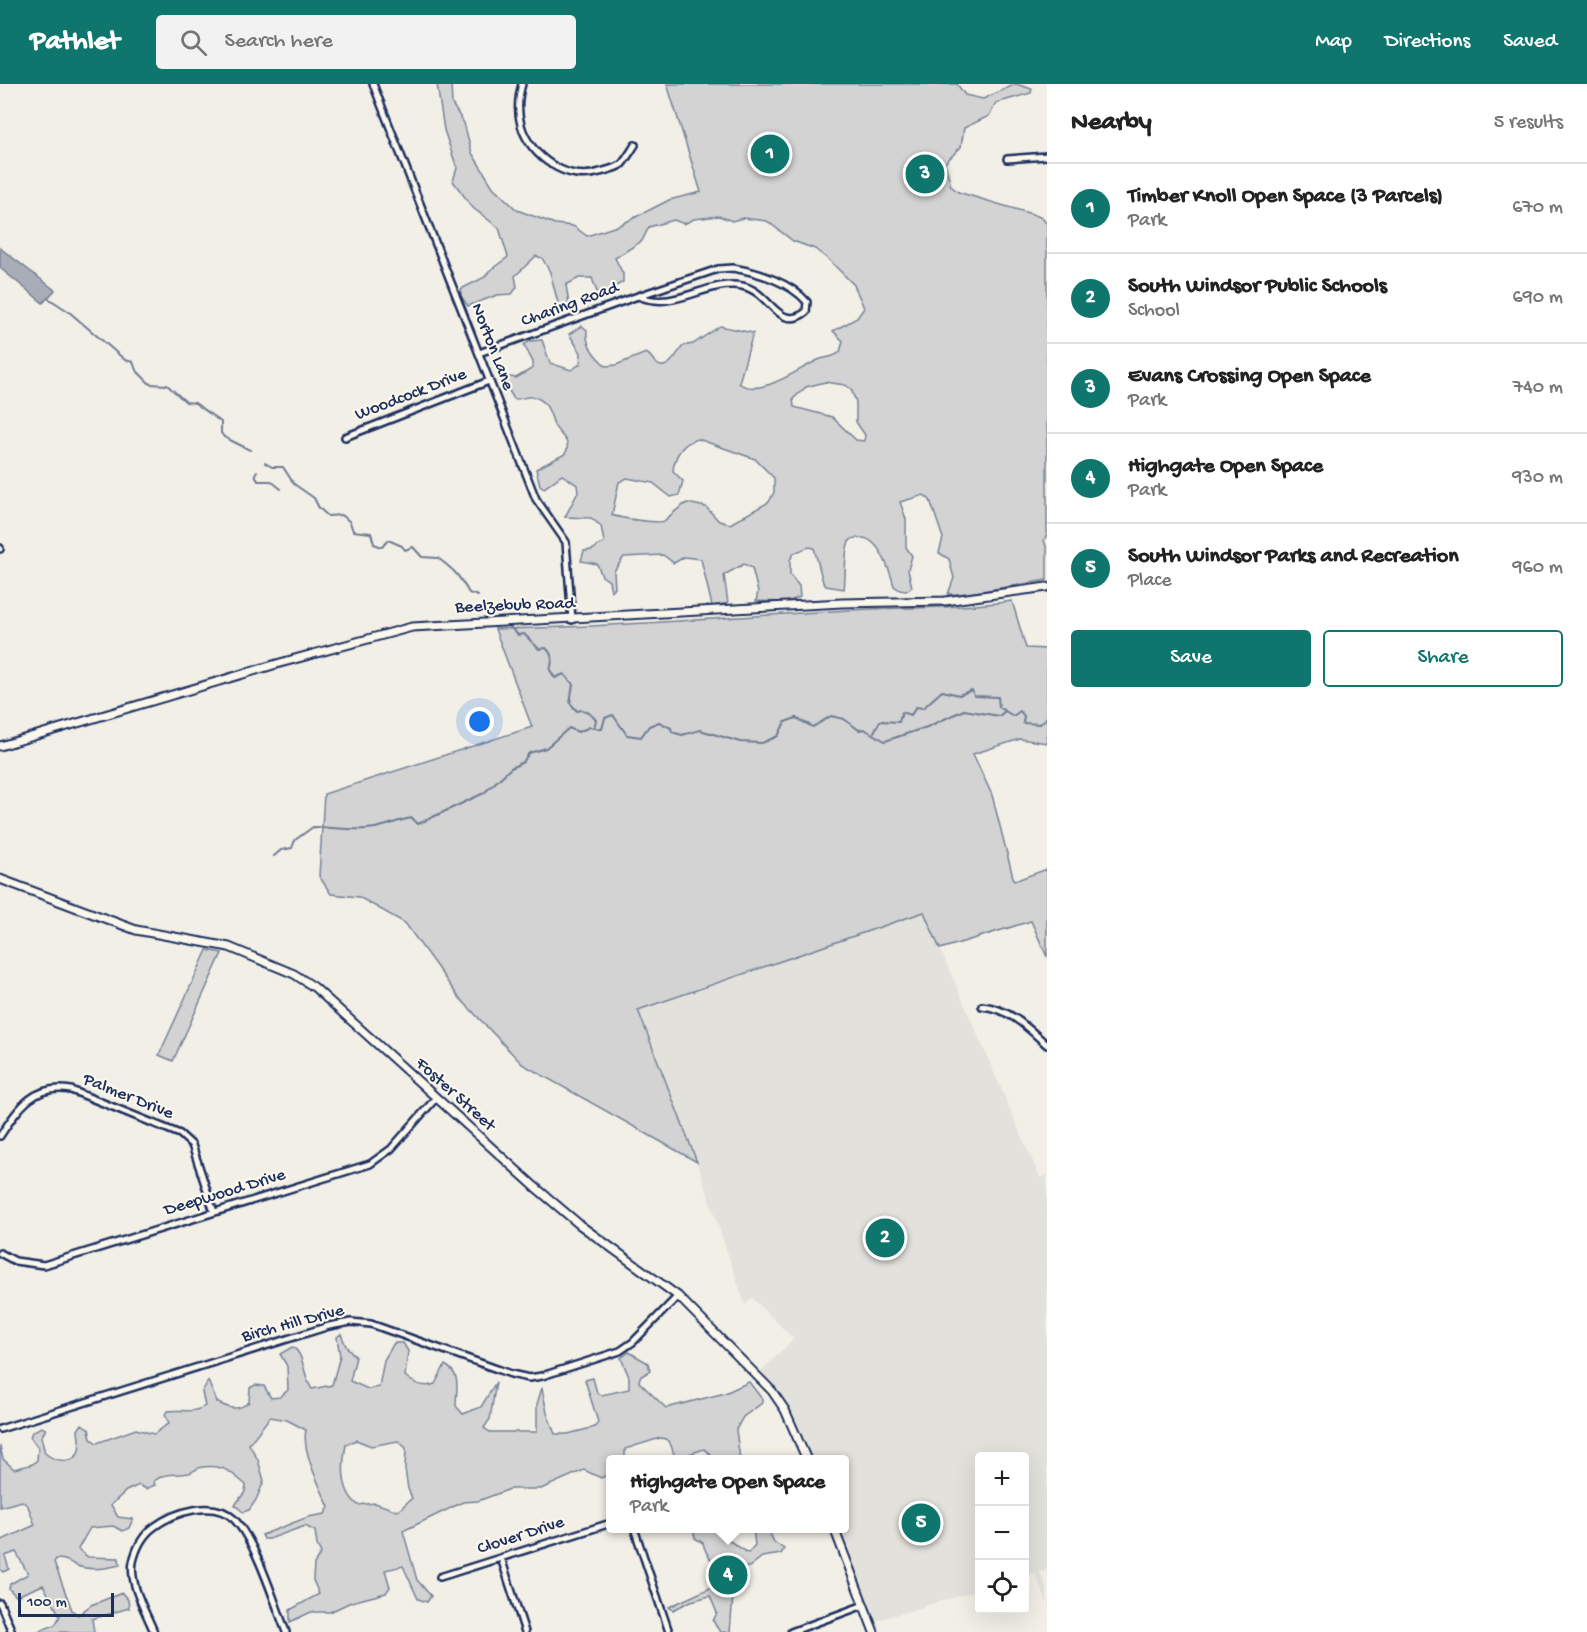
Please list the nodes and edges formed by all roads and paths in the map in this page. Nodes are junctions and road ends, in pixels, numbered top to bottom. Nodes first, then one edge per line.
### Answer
1 (373, 84) edge
2 (522, 84) edge
3 (635, 145) dead end
4 (1047, 156) edge
5 (1007, 159) dead end
6 (638, 296) junction
7 (479, 354) junction
8 (489, 381) junction
9 (345, 437) dead end
10 (1047, 587) edge
11 (572, 620) junction
12 (0, 746) edge
13 (0, 879) edge
14 (982, 1006) dead end
15 (1047, 1045) edge
16 (436, 1098) junction
17 (0, 1136) edge
18 (214, 1212) junction
19 (0, 1253) edge
20 (678, 1296) junction
21 (0, 1429) edge
22 (805, 1455) edge
23 (606, 1525) edge
24 (636, 1533) edge
25 (836, 1533) edge
26 (501, 1558) junction
27 (440, 1577) dead end
28 (0, 1603) edge
29 (864, 1605) junction
30 (12, 1632) edge
31 (154, 1632) edge
32 (286, 1632) edge
33 (525, 1632) edge
34 (669, 1632) edge
35 (791, 1632) edge
36 (874, 1632) edge

1 - 7 street, Norton Lane
2 - 3 street
4 - 5 street
6 - 6 street, Charing Road
6 - 7 street, Charing Road
7 - 8 street, Norton Lane
8 - 9 street, Woodcock Drive
8 - 11 street, Norton Lane
10 - 11 street, Beelzebub Road
11 - 12 street, Beelzebub Road
13 - 16 street, Foster Street
14 - 15 street
16 - 18 street, Deepwood Drive
16 - 20 street, Foster Street
17 - 18 street, Palmer Drive
18 - 19 street, Deepwood Drive
20 - 21 street, Birch Hill Drive
20 - 22 street, Foster Street
23 - 26 street, Clover Drive
24 - 34 street
25 - 29 street
26 - 27 street, Clover Drive
26 - 33 street
28 - 30 street
29 - 35 street
29 - 36 street
31 - 32 street

